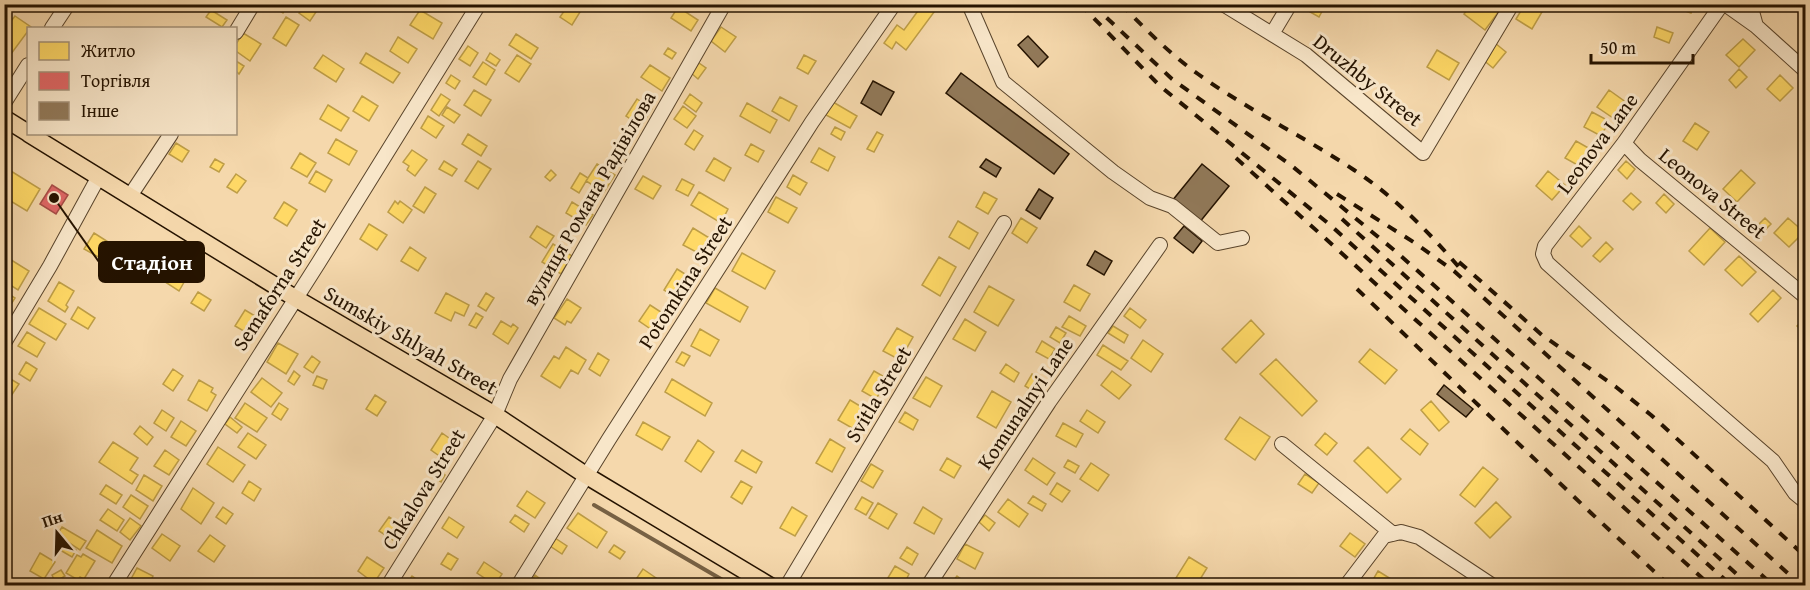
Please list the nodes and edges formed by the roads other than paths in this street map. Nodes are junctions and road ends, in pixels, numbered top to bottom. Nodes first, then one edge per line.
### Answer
1 (68, 4) edge
2 (253, 4) edge
3 (479, 4) edge
4 (724, 4) edge
5 (894, 4) edge
6 (969, 4) edge
7 (1223, 4) edge
8 (1290, 4) edge
9 (1512, 4) edge
10 (1724, 4) edge
11 (1750, 4) edge
12 (1756, 26) junction
13 (53, 27) edge
14 (237, 30) edge
15 (1272, 34) junction
16 (27, 67) edge
17 (1806, 71) edge
18 (4, 103) edge
19 (4, 118) edge
20 (27, 132) edge
21 (32, 135) edge
22 (170, 135) edge
23 (1624, 142) junction
24 (98, 178) junction
25 (130, 196) junction
26 (1004, 223) dead end
27 (1242, 238) dead end
28 (1160, 245) dead end
29 (1806, 297) edge
30 (295, 298) junction
31 (4, 343) edge
32 (495, 415) junction
33 (1282, 444) dead end
34 (587, 476) junction
35 (1806, 502) edge
36 (1393, 534) junction
37 (113, 585) edge
38 (388, 585) edge
39 (518, 585) edge
40 (770, 585) edge
41 (787, 585) edge
42 (928, 585) edge
43 (1346, 585) edge
44 (1493, 585) edge

1 - 13 street
2 - 14 street
3 - 30 street, Semaforna Street
4 - 32 street, вулиця Романа Радівілова
5 - 34 street, Potomkina Street
6 - 27 street
7 - 15 street, Druzhby Street
8 - 15 street
9 - 15 street, Druzhby Street
10 - 12 street
10 - 23 street, Leonova Lane
11 - 12 street
12 - 17 street
16 - 18 street
19 - 20 main road, Sumskiy Shlyah Street
21 - 24 main road, Sumskiy Shlyah Street
22 - 25 street
23 - 29 street, Leonova Street
23 - 35 street, Leonova Lane
24 - 25 main road, Sumskiy Shlyah Street
24 - 31 street
25 - 30 main road, Sumskiy Shlyah Street
26 - 41 street, Svitla Street
28 - 42 street, Komunalnyi Lane
30 - 32 main road, Sumskiy Shlyah Street
30 - 37 street, Semaforna Street
32 - 34 main road, Sumskiy Shlyah Street
32 - 38 street, Chkalova Street
33 - 36 street
34 - 39 street, Potomkina Street
34 - 40 main road, Sumskiy Shlyah Street
36 - 43 street
36 - 44 street

